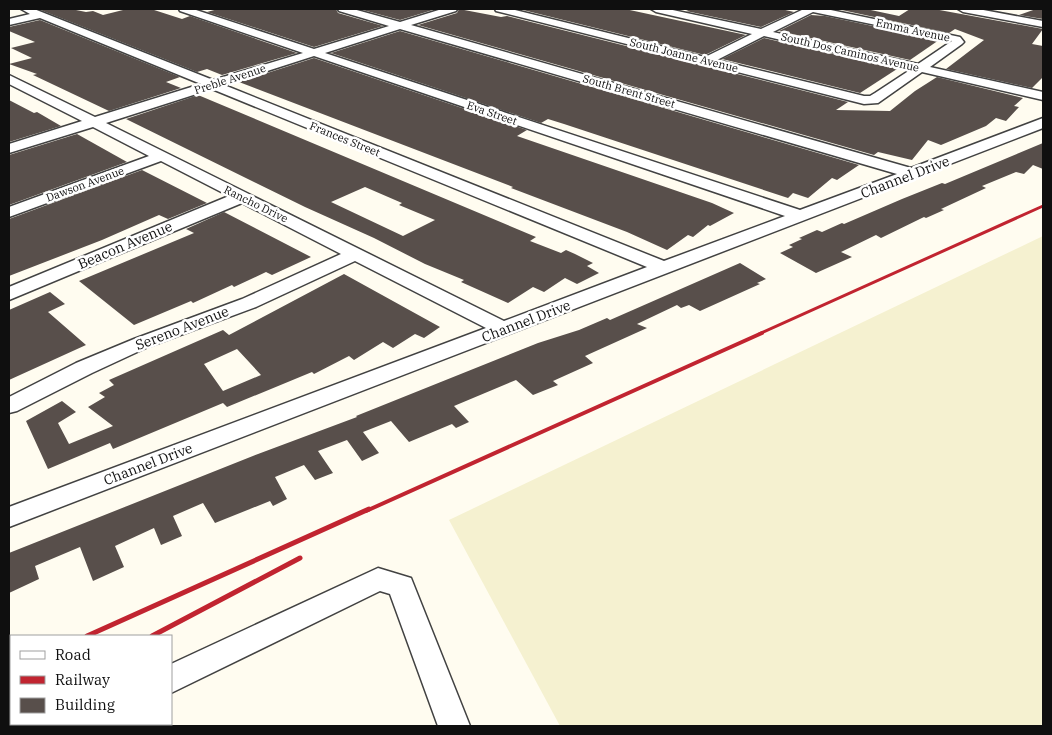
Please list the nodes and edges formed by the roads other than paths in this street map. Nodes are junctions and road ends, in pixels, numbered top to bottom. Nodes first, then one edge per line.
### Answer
1 (26, 9) edge
2 (184, 9) edge
3 (343, 9) edge
4 (452, 9) edge
5 (500, 9) edge
6 (656, 9) edge
7 (812, 9) edge
8 (963, 9) edge
9 (1012, 9) edge
10 (40, 15) junction
11 (1001, 16) junction
12 (9, 22) edge
13 (1043, 24) edge
14 (400, 25) junction
15 (762, 33) junction
16 (313, 52) junction
17 (705, 61) junction
18 (920, 68) junction
19 (9, 78) edge
20 (212, 85) junction
21 (33, 90) junction
22 (17, 95) dead end
23 (1043, 96) edge
24 (93, 122) junction
25 (1043, 122) edge
26 (9, 149) edge
27 (162, 156) junction
28 (914, 174) junction
29 (242, 197) junction
30 (9, 212) edge
31 (801, 216) junction
32 (356, 253) junction
33 (665, 268) junction
34 (9, 294) edge
35 (504, 329) junction
36 (9, 406) edge
37 (9, 517) edge
38 (172, 679) edge
39 (454, 726) edge

1 - 10 street, Frances Street
2 - 16 street, Eva Street
3 - 14 street, South Brent Street
4 - 14 street, Preble Avenue
5 - 17 street, South Joanne Avenue
6 - 15 street, South Dos Caminos Avenue
7 - 15 street
7 - 18 street, Emma Avenue
8 - 11 street
9 - 11 street
10 - 12 street
10 - 20 street, Frances Street
11 - 13 street
14 - 16 street, Preble Avenue
14 - 28 street, South Brent Street
15 - 17 street
15 - 18 street, South Dos Caminos Avenue
16 - 20 street, Preble Avenue
16 - 31 street, Eva Street
17 - 18 street, South Joanne Avenue
18 - 23 street, South Dos Caminos Avenue
19 - 21 street, Rancho Drive
20 - 24 street, Preble Avenue
20 - 33 street, Frances Street
21 - 22 street
21 - 24 street, Rancho Drive
24 - 26 street, Preble Avenue
24 - 27 street, Rancho Drive
25 - 28 street, Channel Drive
27 - 29 street, Rancho Drive
27 - 30 street, Dawson Avenue
28 - 31 street, Channel Drive
29 - 32 street, Rancho Drive
29 - 34 street, Beacon Avenue
31 - 33 street, Channel Drive
32 - 35 street, Rancho Drive
32 - 36 street, Sereno Avenue
33 - 35 street, Channel Drive
35 - 37 street, Channel Drive
38 - 39 street

